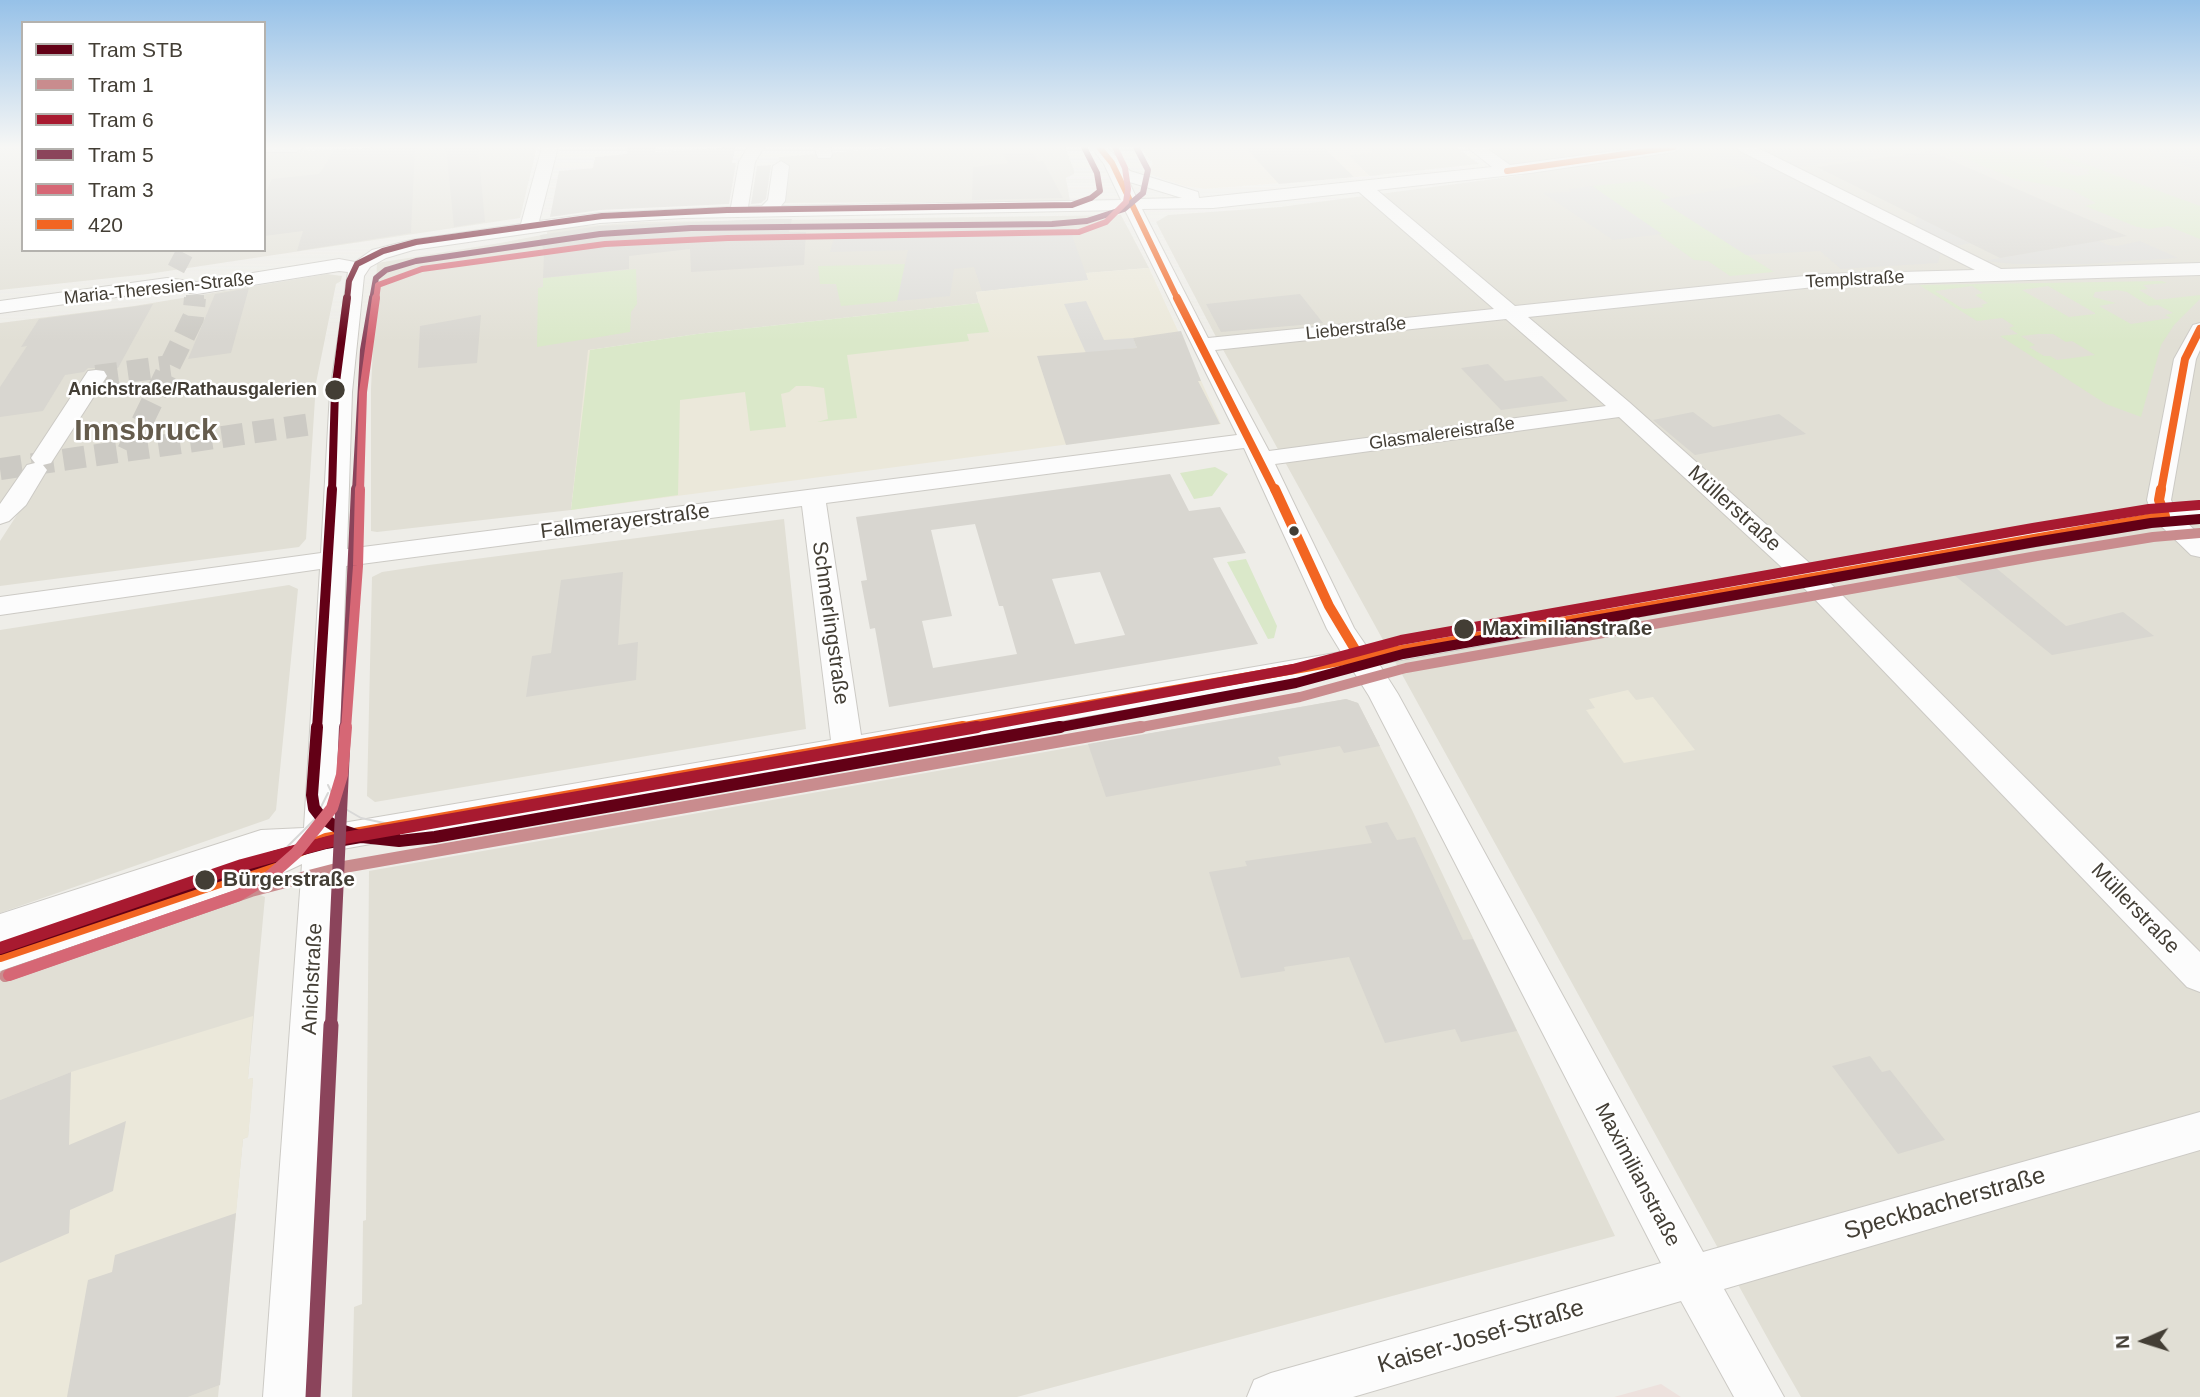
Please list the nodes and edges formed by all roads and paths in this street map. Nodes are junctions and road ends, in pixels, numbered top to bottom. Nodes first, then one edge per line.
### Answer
1 (533, 212) edge
2 (733, 212) edge
3 (1136, 212) edge
4 (1393, 212) edge
5 (1872, 212) edge
6 (529, 226) junction
7 (359, 268) junction
8 (2200, 269) edge
9 (2003, 276) junction
10 (6, 311) edge
11 (1511, 313) junction
12 (2200, 329) edge
13 (1202, 345) junction
14 (96, 376) dead end
15 (1624, 410) junction
16 (1256, 450) junction
17 (813, 498) junction
18 (2200, 513) edge
19 (0, 516) edge
20 (2165, 516) junction
21 (2200, 549) edge
22 (335, 559) junction
23 (1809, 577) junction
24 (0, 606) edge
25 (1359, 656) junction
26 (846, 748) junction
27 (321, 840) junction
28 (0, 929) edge
29 (0, 956) edge
30 (2200, 976) edge
31 (2200, 1131) edge
32 (1691, 1277) junction
33 (287, 1397) edge
34 (1272, 1397) edge
35 (1760, 1397) edge

1 - 6 street
2 - 6 street
3 - 13 street, Maximilianstraße
4 - 11 street, Müllerstraße
5 - 9 street
6 - 7 street
7 - 10 street, Maria-Theresien-Straße
7 - 22 street, Anichstraße
8 - 9 street, Templstraße
9 - 11 street, Templstraße
11 - 13 street, Lieberstraße
11 - 15 street, Müllerstraße
12 - 20 street
13 - 16 street, Maximilianstraße
14 - 19 street
15 - 16 street, Glasmalereistraße
15 - 23 street, Müllerstraße
16 - 17 street, Fallmerayerstraße
16 - 25 street, Maximilianstraße
17 - 22 street, Fallmerayerstraße
17 - 26 street, Schmerlingstraße
18 - 20 street
20 - 21 street
20 - 23 street
22 - 24 street, Fallmerayerstraße
22 - 27 street, Anichstraße
23 - 25 street
23 - 30 street, Müllerstraße
25 - 26 street
25 - 32 street, Maximilianstraße
26 - 27 street
27 - 28 street
27 - 29 street
27 - 33 street, Anichstraße
31 - 32 street, Speckbacherstraße
32 - 34 street, Kaiser-Josef-Straße
32 - 35 street, Maximilianstraße

